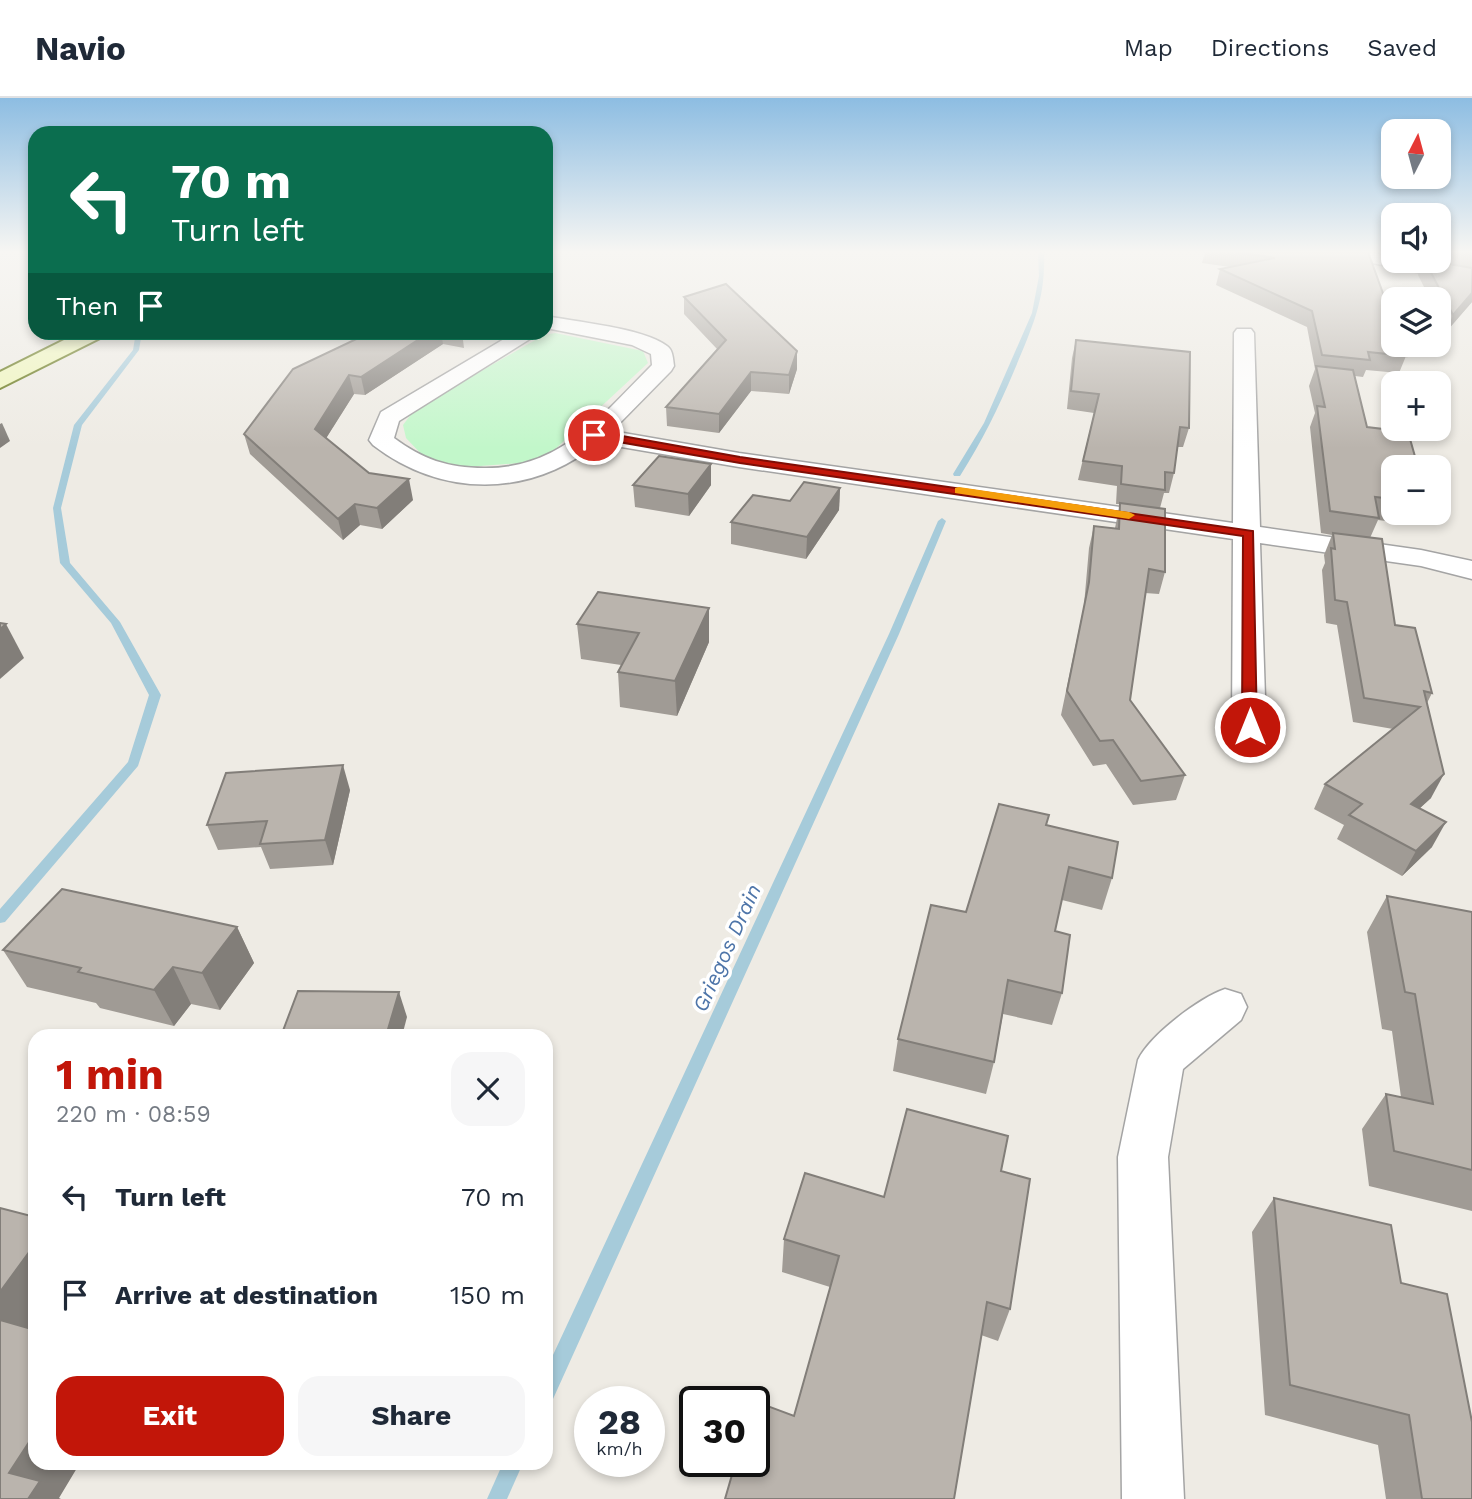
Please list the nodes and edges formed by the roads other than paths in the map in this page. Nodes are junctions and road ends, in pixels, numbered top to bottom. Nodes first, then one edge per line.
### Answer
1 (553, 327) edge
2 (1244, 333) dead end
3 (81, 340) edge
4 (518, 340) edge
5 (0, 381) edge
6 (594, 435) junction
7 (1248, 533) junction
8 (1472, 570) edge
9 (1250, 727) dead end
10 (1225, 1007) dead end
11 (1153, 1499) edge

1 - 6 street
2 - 7 street
3 - 5 main road
4 - 6 street
6 - 7 street
7 - 8 street
7 - 9 street
10 - 11 street

